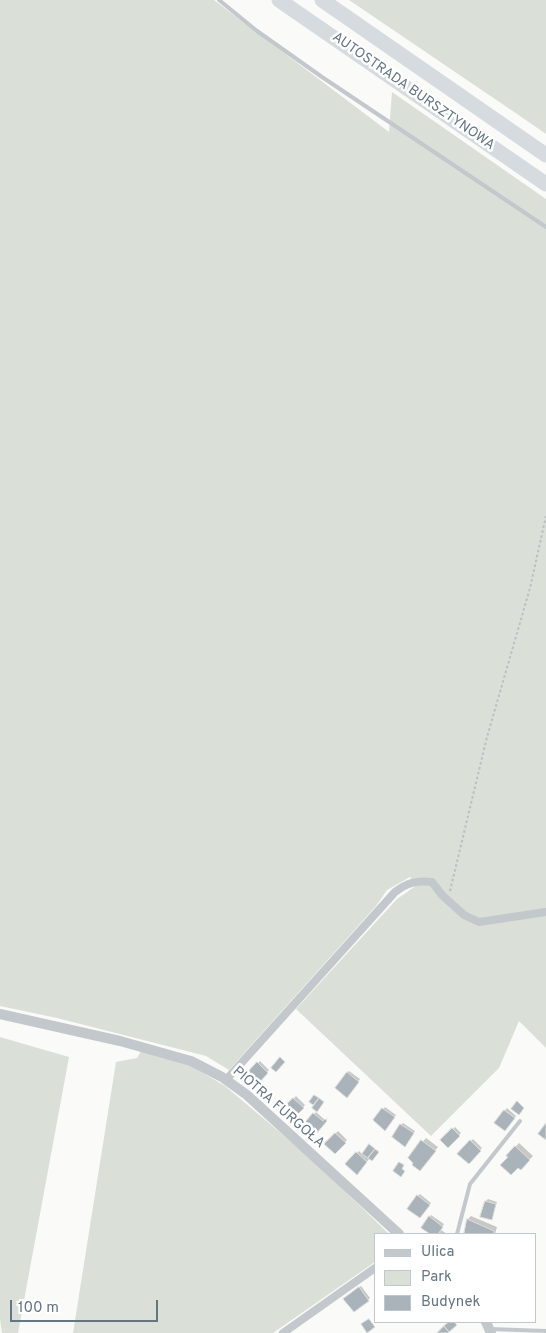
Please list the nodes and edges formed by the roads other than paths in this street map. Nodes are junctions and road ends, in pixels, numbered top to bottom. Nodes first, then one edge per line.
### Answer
1 (218, 0) edge
2 (279, 0) edge
3 (322, 0) edge
4 (546, 155) edge
5 (546, 184) edge
6 (546, 227) edge
7 (546, 912) edge
8 (0, 1014) edge
9 (226, 1080) junction
10 (520, 1121) dead end
11 (398, 1233) edge
12 (457, 1233) edge
13 (374, 1269) edge
14 (489, 1328) edge
15 (546, 1331) edge
16 (283, 1333) edge

1 - 6 lane
2 - 5 highway, AUTOSTRADA BURSZTYNOWA
3 - 4 highway, AUTOSTRADA BURSZTYNOWA
7 - 9 street
8 - 9 street, PIOTRA FURGOŁA
9 - 11 street, PIOTRA FURGOŁA
10 - 12 lane
13 - 16 street
14 - 15 lane

